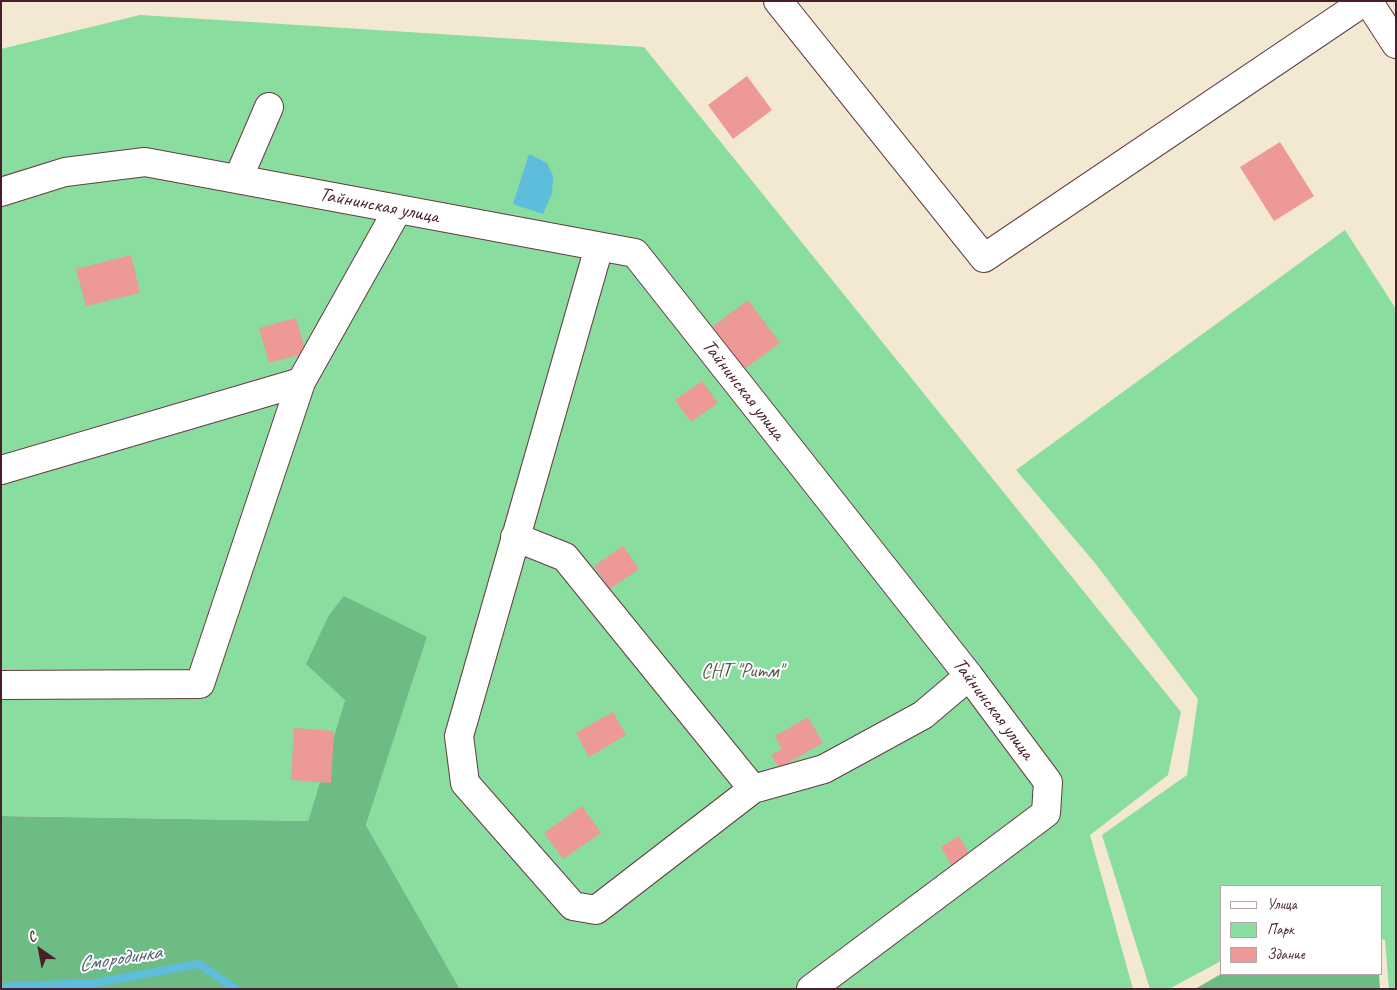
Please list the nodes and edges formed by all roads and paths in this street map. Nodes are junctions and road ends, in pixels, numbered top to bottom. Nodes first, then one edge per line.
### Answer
1 (778, 1) edge
2 (1366, 1) edge
3 (1396, 44) edge
4 (269, 106) dead end
5 (238, 179) junction
6 (1, 192) edge
7 (398, 210) junction
8 (598, 247) junction
9 (301, 382) junction
10 (1, 470) edge
11 (516, 537) junction
12 (969, 676) junction
13 (1, 685) edge
14 (753, 789) junction
15 (811, 989) edge

1 - 2 street
2 - 3 street
4 - 5 street
5 - 6 street, Тайнинская улица
5 - 7 street, Тайнинская улица
7 - 8 street, Тайнинская улица
7 - 9 street
8 - 11 street
8 - 12 street, Тайнинская улица
9 - 10 street
9 - 13 street
11 - 14 street
11 - 14 street
12 - 14 street
12 - 15 street, Тайнинская улица

